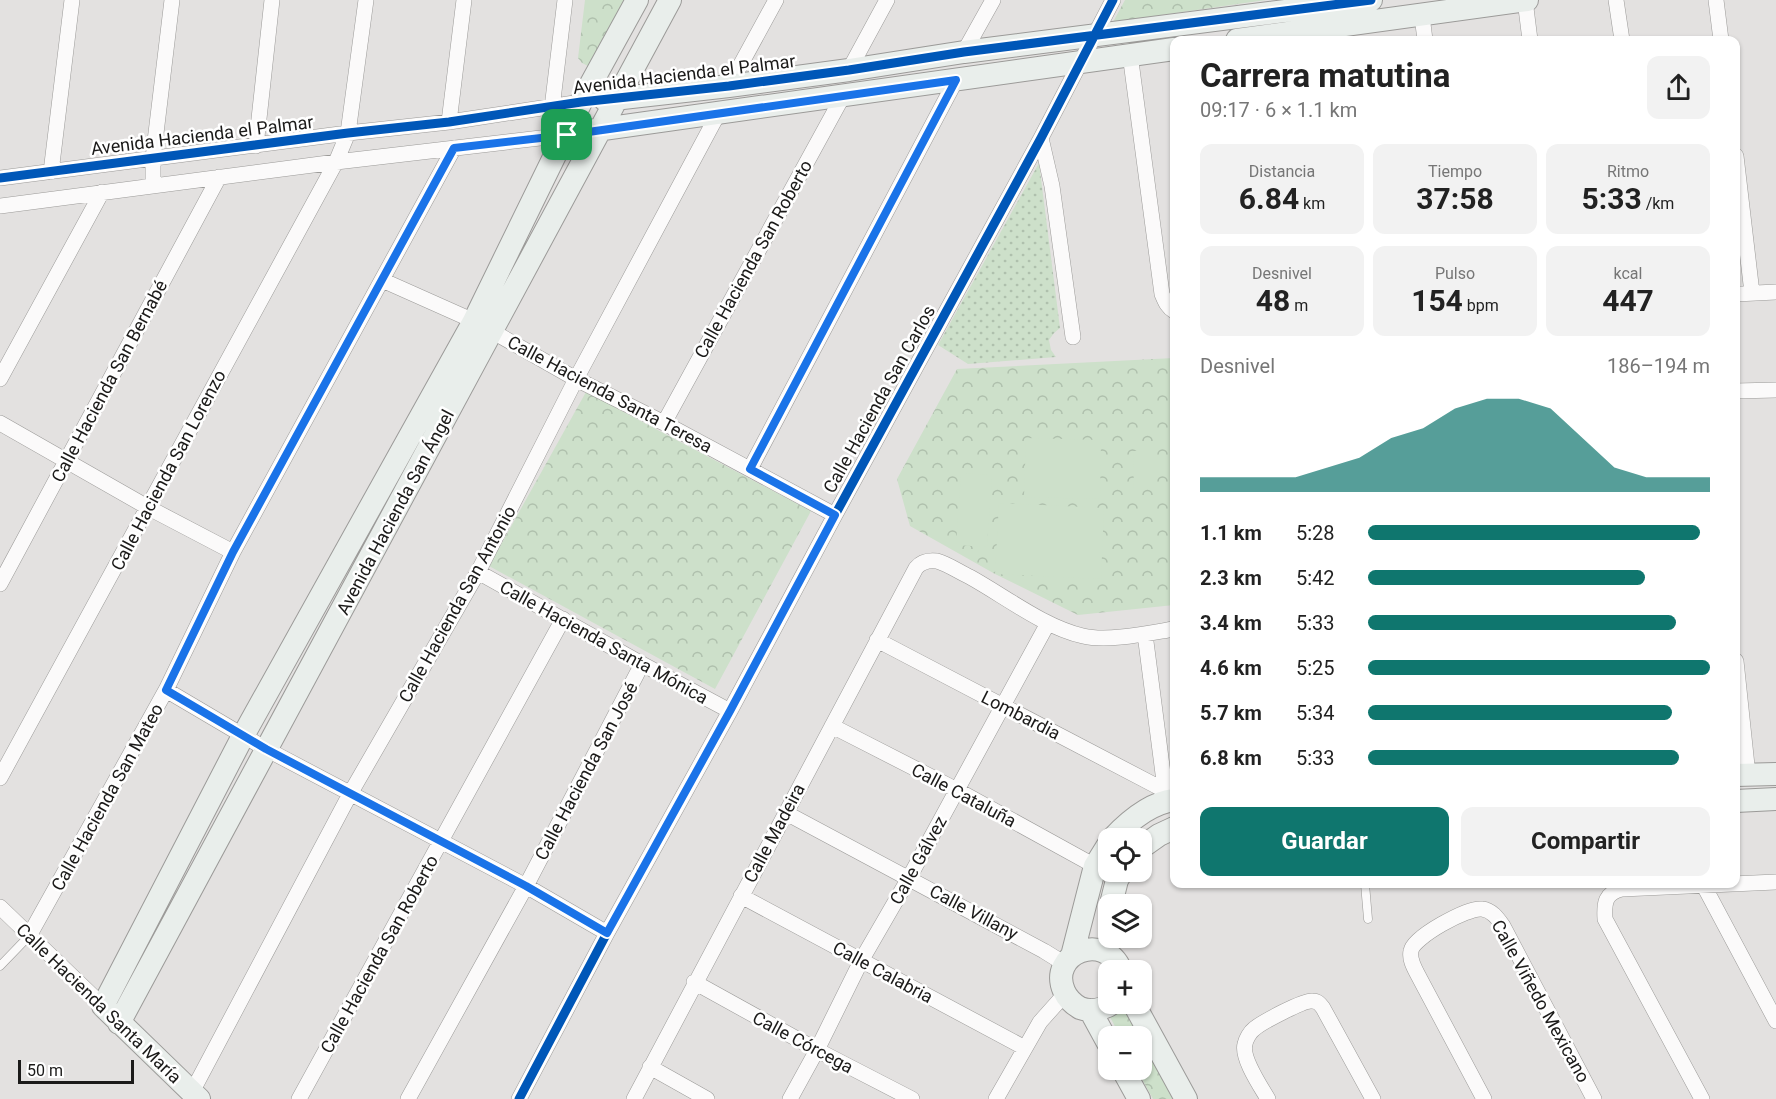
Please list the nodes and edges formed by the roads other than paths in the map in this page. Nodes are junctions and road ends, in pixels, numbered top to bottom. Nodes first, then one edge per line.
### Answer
1 (72, 0) edge
2 (172, 0) edge
3 (272, 0) edge
4 (366, 0) edge
5 (464, 0) edge
6 (565, 0) edge
7 (637, 0) edge
8 (670, 0) edge
9 (776, 0) edge
10 (887, 0) edge
11 (993, 0) edge
12 (1113, 0) edge
13 (1371, 0) edge
14 (1526, 0) edge
15 (1616, 0) edge
16 (1716, 0) edge
17 (1422, 16) junction
18 (1095, 34) junction
19 (1332, 34) edge
20 (1300, 36) edge
21 (1424, 36) edge
22 (1530, 36) edge
23 (1621, 36) edge
24 (1720, 36) edge
25 (1170, 49) edge
26 (964, 52) junction
27 (1130, 54) junction
28 (1080, 61) junction
29 (849, 70) junction
30 (956, 80) junction
31 (729, 86) junction
32 (843, 96) junction
33 (617, 99) junction
34 (581, 102) junction
35 (552, 108) junction
36 (718, 114) junction
37 (449, 122) junction
38 (600, 129) junction
39 (348, 133) junction
40 (567, 135) junction
41 (1041, 138) junction
42 (256, 146) junction
43 (454, 148) junction
44 (153, 158) junction
45 (336, 162) junction
46 (51, 172) junction
47 (219, 177) junction
48 (0, 178) edge
49 (153, 185) junction
50 (1740, 190) edge
51 (102, 192) junction
52 (0, 206) edge
53 (382, 280) junction
54 (1776, 292) edge
55 (1752, 293) junction
56 (1740, 294) edge
57 (1170, 308) edge
58 (483, 326) junction
59 (1073, 337) dead end
60 (0, 379) edge
61 (576, 379) junction
62 (1776, 390) edge
63 (1740, 391) edge
64 (0, 423) edge
65 (664, 423) junction
66 (66, 460) junction
67 (750, 469) junction
68 (148, 508) junction
69 (835, 515) junction
70 (233, 552) junction
71 (478, 572) junction
72 (0, 584) edge
73 (563, 619) junction
74 (1048, 623) junction
75 (1170, 630) edge
76 (1145, 634) junction
77 (877, 640) junction
78 (642, 664) junction
79 (166, 690) junction
80 (1003, 706) junction
81 (730, 711) junction
82 (832, 726) junction
83 (244, 735) junction
84 (1740, 737) edge
85 (266, 749) junction
86 (1776, 774) edge
87 (1742, 775) edge
88 (0, 778) edge
89 (957, 790) junction
90 (350, 794) junction
91 (1169, 797) edge
92 (1776, 799) edge
93 (1740, 801) edge
94 (786, 813) junction
95 (1123, 828) edge
96 (1170, 830) edge
97 (1152, 840) edge
98 (442, 841) junction
99 (1098, 861) edge
100 (1095, 866) junction
101 (909, 878) junction
102 (1776, 882) edge
103 (1740, 884) edge
104 (526, 886) junction
105 (1365, 888) edge
106 (1669, 888) edge
107 (1705, 888) edge
108 (741, 896) junction
109 (0, 907) edge
110 (1368, 919) dead end
111 (607, 933) junction
112 (29, 936) junction
113 (1114, 955) edge
114 (1069, 960) junction
115 (861, 961) junction
116 (0, 966) edge
117 (694, 982) junction
118 (1065, 994) junction
119 (103, 1006) junction
120 (1098, 1007) edge
121 (1139, 1014) edge
122 (1776, 1021) edge
123 (119, 1023) junction
124 (1025, 1048) junction
125 (817, 1050) junction
126 (650, 1067) junction
127 (1129, 1080) edge
128 (196, 1095) edge
129 (299, 1099) edge
130 (408, 1099) edge
131 (519, 1099) edge
132 (633, 1099) edge
133 (707, 1099) edge
134 (790, 1099) edge
135 (912, 1099) edge
136 (996, 1099) edge
137 (1139, 1099) edge
138 (1186, 1099) edge
139 (1268, 1099) edge
140 (1373, 1099) edge
141 (1484, 1099) edge
142 (1594, 1099) edge
143 (1702, 1099) edge

1 - 46 street
2 - 44 street
3 - 42 street
4 - 39 street, Calle Hacienda San Lorenzo
5 - 37 street
6 - 35 street
7 - 34 street, Avenida Hacienda San Ángel
8 - 33 street, Avenida Hacienda San Ángel
9 - 31 street
10 - 29 street
11 - 26 street
12 - 18 street, Calle Hacienda San Carlos
13 - 18 street, Avenida Hacienda el Palmar
14 - 17 street
14 - 22 street
15 - 23 street
16 - 24 street
17 - 19 street
17 - 21 street
18 - 26 street, Avenida Hacienda el Palmar
18 - 28 street, Calle Hacienda San Carlos
19 - 20 street
25 - 27 street
26 - 29 street, Avenida Hacienda el Palmar
27 - 28 street
27 - 57 street
28 - 30 street
28 - 41 street, Calle Hacienda San Carlos
29 - 31 street, Avenida Hacienda el Palmar
30 - 32 street
30 - 67 street
31 - 33 street, Avenida Hacienda el Palmar
32 - 36 street
32 - 65 street, Calle Hacienda San Roberto
33 - 34 street, Avenida Hacienda el Palmar
33 - 38 street, Avenida Hacienda San Ángel
34 - 35 street, Avenida Hacienda el Palmar
34 - 40 street, Avenida Hacienda San Ángel
35 - 37 street, Avenida Hacienda el Palmar
36 - 38 street
36 - 61 street, Calle Hacienda San Antonio
37 - 39 street, Avenida Hacienda el Palmar
38 - 40 street
38 - 58 street, Avenida Hacienda San Ángel
39 - 42 street, Avenida Hacienda el Palmar
39 - 45 street, Calle Hacienda San Lorenzo
40 - 43 street
40 - 58 street, Avenida Hacienda San Ángel
41 - 59 street
41 - 69 street, Calle Hacienda San Carlos
42 - 44 street, Avenida Hacienda el Palmar
43 - 45 street
43 - 53 street, Calle Hacienda San Mateo
44 - 46 street, Avenida Hacienda el Palmar
44 - 49 street
45 - 47 street
45 - 68 street, Calle Hacienda San Lorenzo
46 - 48 street, Avenida Hacienda el Palmar
47 - 49 street
47 - 66 street, Calle Hacienda San Bernabé
49 - 51 street
50 - 55 street
51 - 52 street
51 - 60 street
53 - 58 street, Calle Hacienda Santa Teresa
53 - 70 street, Calle Hacienda San Mateo
54 - 55 street
55 - 56 street
58 - 61 street, Calle Hacienda Santa Teresa
58 - 83 street, Avenida Hacienda San Ángel
58 - 85 street, Avenida Hacienda San Ángel
61 - 65 street, Calle Hacienda Santa Teresa
61 - 71 street, Calle Hacienda San Antonio
62 - 63 street
64 - 66 street
65 - 67 street, Calle Hacienda Santa Teresa
66 - 68 street
66 - 72 street, Calle Hacienda San Bernabé
67 - 69 street, Calle Hacienda Santa Teresa
68 - 70 street
68 - 88 street, Calle Hacienda San Lorenzo
69 - 81 street, Calle Hacienda San Carlos
70 - 79 street, Calle Hacienda San Mateo
71 - 73 street, Calle Hacienda Santa Mónica
71 - 90 street, Calle Hacienda San Antonio
73 - 78 street, Calle Hacienda Santa Mónica
73 - 98 street, Calle Hacienda San Roberto
74 - 76 street
74 - 77 street, Calle Madeira
74 - 80 street, Calle Gálvez
75 - 76 street
76 - 91 street
77 - 80 street, Lombardia
77 - 82 street, Calle Madeira
78 - 81 street, Calle Hacienda Santa Mónica
78 - 104 street, Calle Hacienda San José
79 - 83 street
79 - 112 street, Calle Hacienda San Mateo
80 - 89 street, Calle Gálvez
80 - 91 street, Lombardia
81 - 111 street, Calle Hacienda San Carlos
82 - 89 street, Calle Cataluña
82 - 94 street, Calle Madeira
83 - 85 street
83 - 119 street, Avenida Hacienda San Ángel
84 - 87 street
85 - 90 street
85 - 123 street, Avenida Hacienda San Ángel
86 - 87 street
89 - 100 street, Calle Cataluña
89 - 101 street, Calle Gálvez
90 - 98 street
90 - 128 street, Calle Hacienda San Antonio
91 - 95 street
92 - 93 street
94 - 101 street, Calle Villany
94 - 108 street, Calle Madeira
96 - 97 street
98 - 104 street
98 - 129 street, Calle Hacienda San Roberto
99 - 100 street
100 - 114 street
101 - 114 street, Calle Villany
101 - 115 street, Calle Gálvez
102 - 103 street
104 - 111 street
104 - 130 street, Calle Hacienda San José
105 - 110 lane
106 - 143 street
107 - 122 street
108 - 115 street, Calle Calabria
108 - 117 street, Calle Madeira
109 - 112 street, Calle Hacienda Santa María
111 - 131 street, Calle Hacienda San Carlos
112 - 116 lane
112 - 119 street, Calle Hacienda Santa María
113 - 114 street
114 - 118 street
115 - 124 street, Calle Calabria
115 - 125 street, Calle Gálvez
117 - 125 street, Calle Córcega
117 - 126 street, Calle Madeira
118 - 120 street
118 - 124 street
119 - 123 street, Calle Hacienda Santa María
121 - 138 street
123 - 128 street, Calle Hacienda Santa María
124 - 136 street
125 - 134 street, Calle Gálvez
125 - 135 street, Calle Córcega
126 - 132 street, Calle Madeira
126 - 133 street
127 - 137 street
139 - 140 street
141 - 142 street, Calle Viñedo Mexicano

